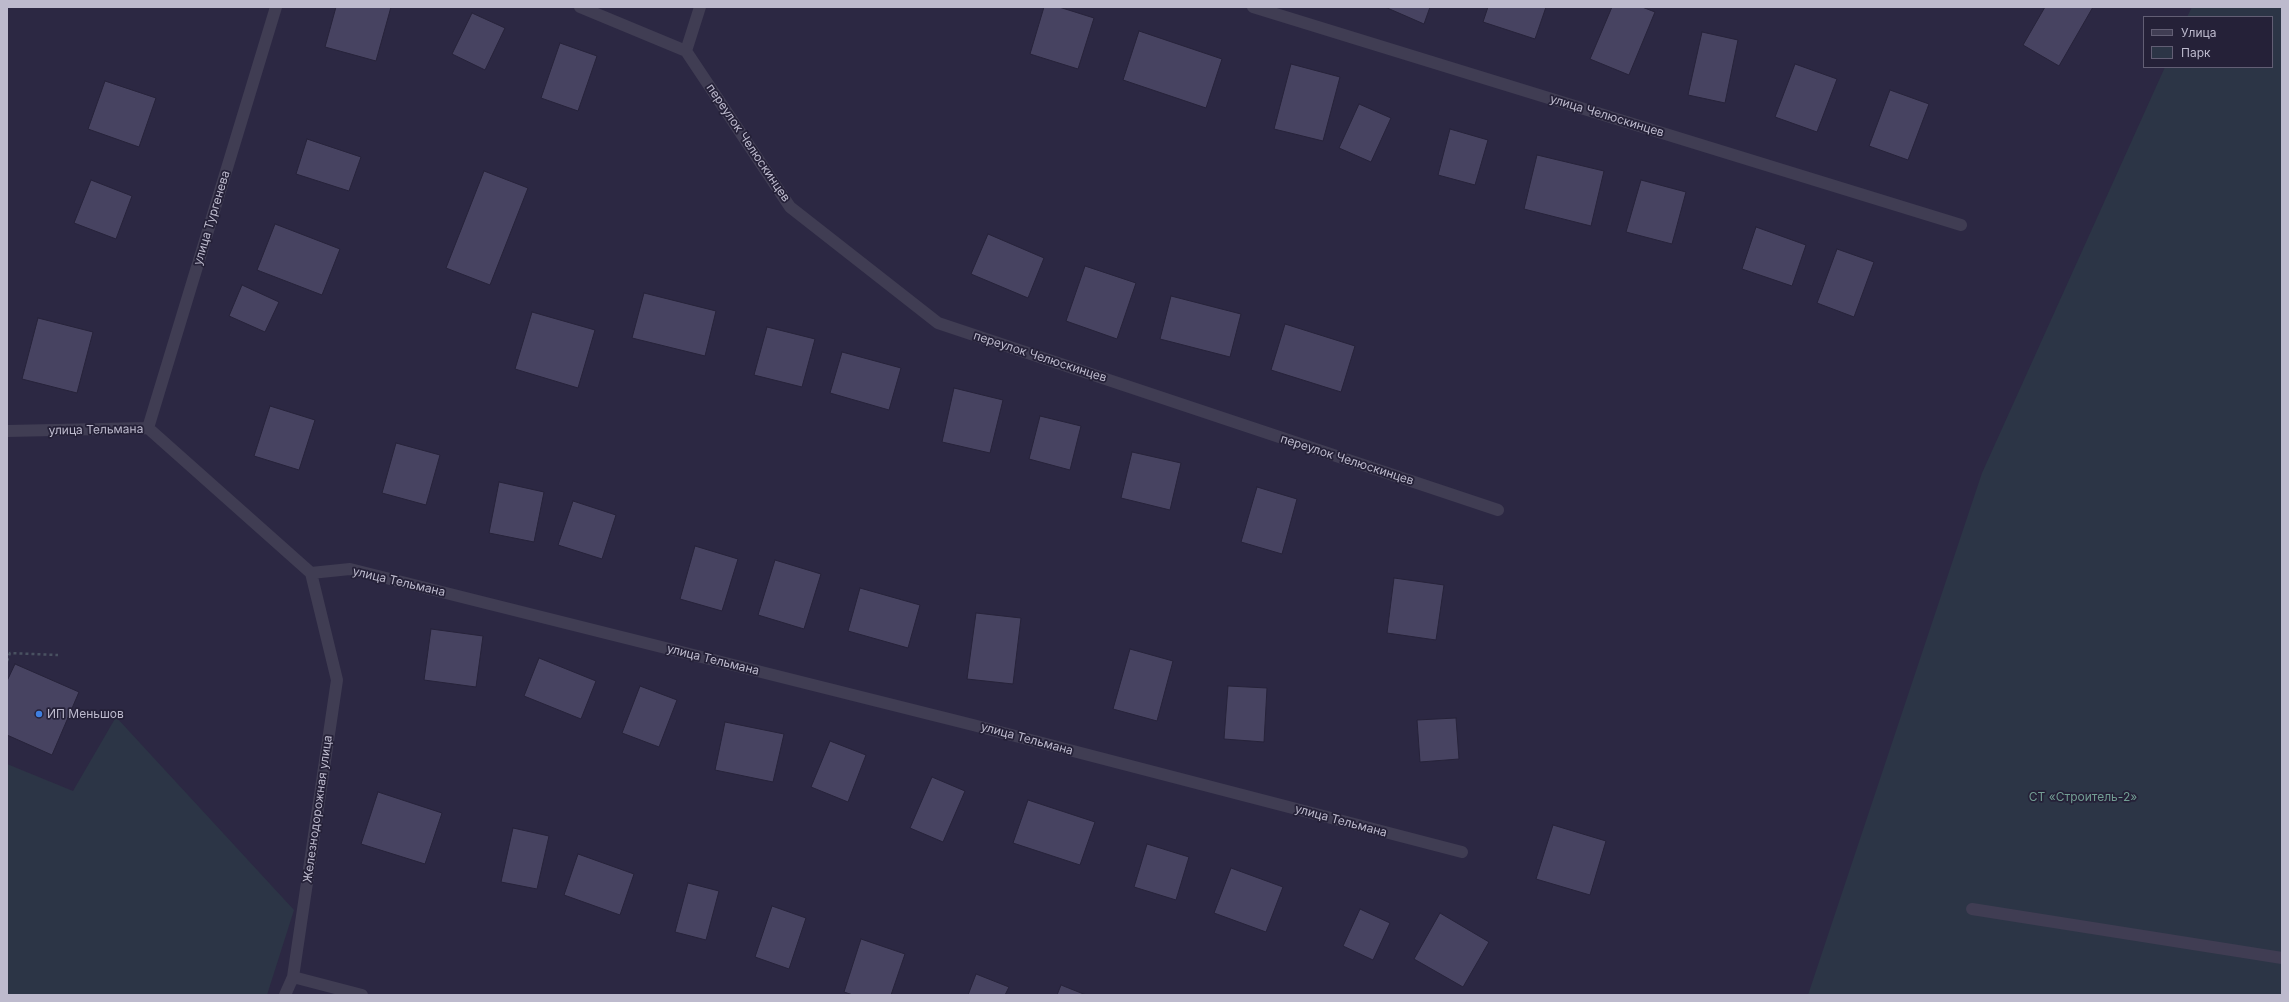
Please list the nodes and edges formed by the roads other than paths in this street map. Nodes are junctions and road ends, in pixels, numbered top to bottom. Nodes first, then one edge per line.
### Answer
1 (276, 7) edge
2 (580, 7) edge
3 (700, 7) edge
4 (1253, 7) edge
5 (686, 51) junction
6 (1961, 225) dead end
7 (148, 428) junction
8 (7, 431) edge
9 (1498, 510) dead end
10 (311, 573) junction
11 (1462, 852) dead end
12 (1972, 909) dead end
13 (2282, 958) edge
14 (294, 977) junction
15 (285, 995) edge
16 (362, 995) edge

1 - 7 street, улица Тургенева
2 - 5 street
3 - 5 street
4 - 6 street, улица Челюскинцев
5 - 9 street, переулок Челюскинцев
7 - 8 street, улица Тельмана
7 - 10 street, улица Тельмана
10 - 11 street, улица Тельмана
10 - 14 street, Железнодорожная улица
12 - 13 street
14 - 15 street, Железнодорожная улица
14 - 16 street

